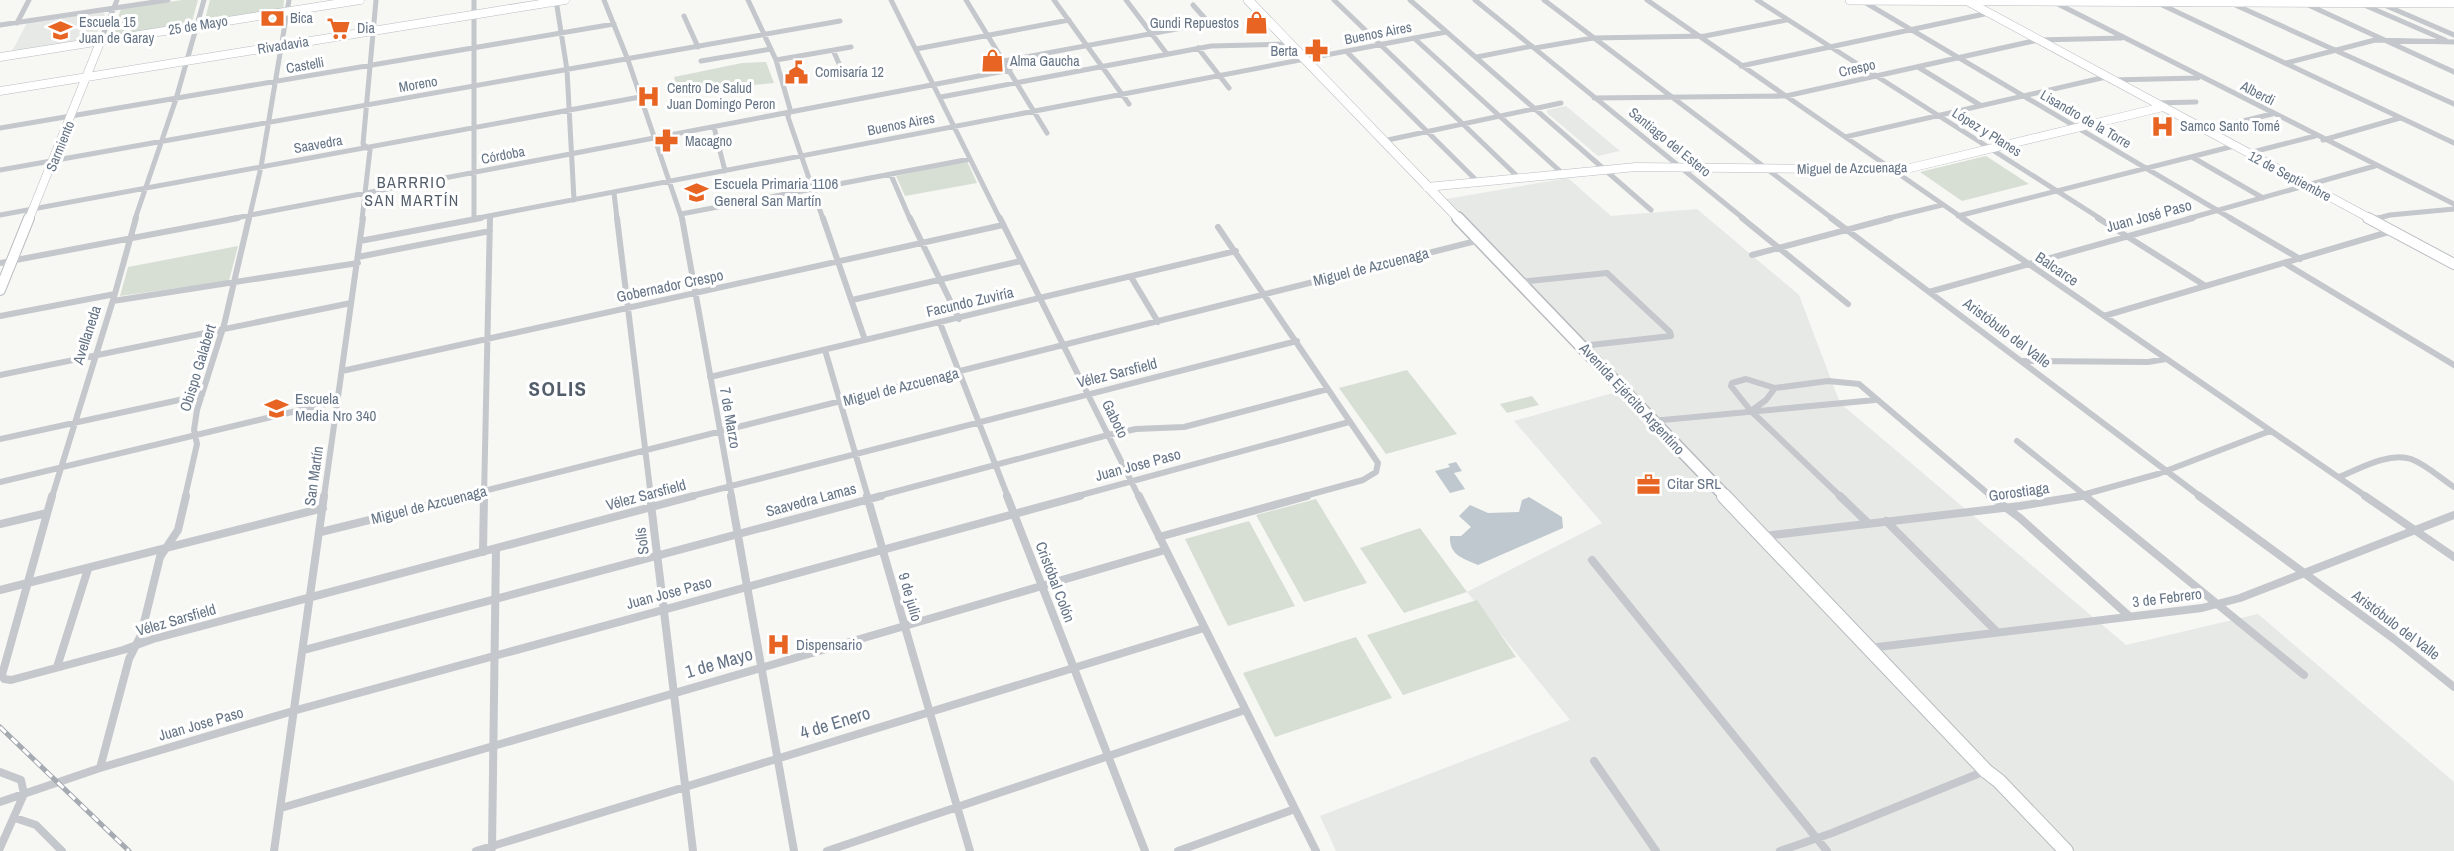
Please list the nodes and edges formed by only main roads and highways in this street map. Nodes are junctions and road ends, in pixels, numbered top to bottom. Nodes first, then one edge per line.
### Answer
1 (1850, 0) edge
2 (1861, 0) edge
3 (1934, 0) edge
4 (1254, 1) edge
5 (1967, 1) edge
6 (2020, 1) edge
7 (2052, 1) edge
8 (2116, 1) edge
9 (2242, 1) edge
10 (2335, 1) edge
11 (2454, 3) edge
12 (1986, 771) junction
13 (2055, 851) edge
14 (2066, 851) edge

1 - 2 main road
2 - 3 main road
3 - 5 main road
4 - 12 main road, Avenida Ejército Argentino
5 - 6 main road
6 - 7 main road
7 - 8 main road
8 - 9 main road
9 - 10 main road
10 - 11 main road
12 - 13 main road, Avenida Ejército Argentino
12 - 14 main road, Avenida Ejército Argentino

